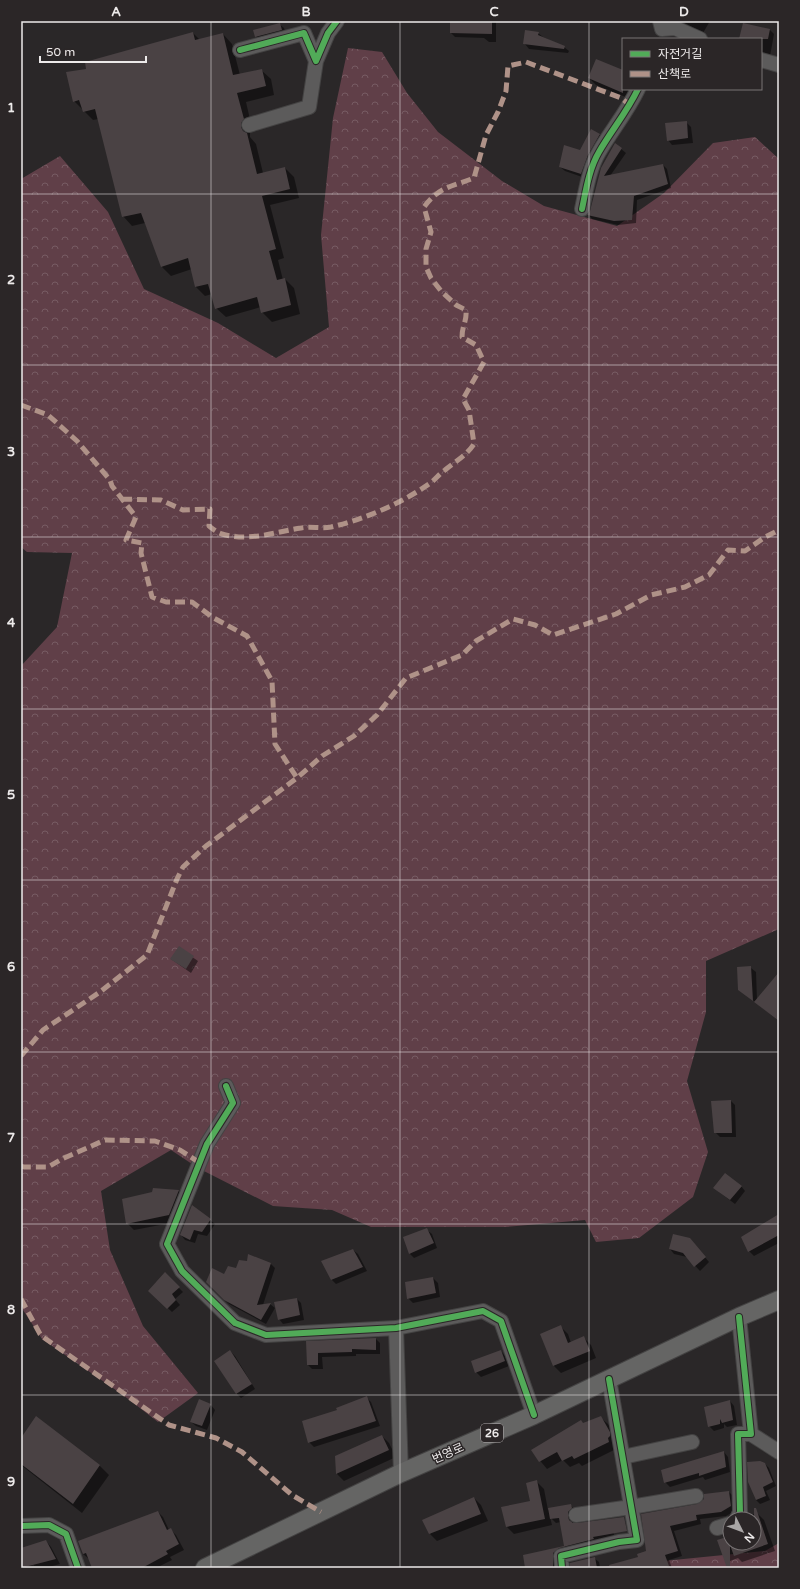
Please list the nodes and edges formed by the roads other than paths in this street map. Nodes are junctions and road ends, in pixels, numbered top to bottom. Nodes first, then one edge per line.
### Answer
1 (337, 21) edge
2 (660, 30) edge
3 (698, 38) edge
4 (240, 50) dead end
5 (762, 60) edge
6 (316, 61) junction
7 (779, 65) edge
8 (638, 90) edge
9 (249, 125) dead end
10 (582, 209) dead end
11 (226, 1086) dead end
12 (779, 1300) edge
13 (739, 1317) junction
14 (396, 1328) junction
15 (608, 1379) junction
16 (534, 1415) junction
17 (751, 1434) junction
18 (692, 1442) dead end
19 (779, 1452) edge
20 (623, 1457) junction
21 (401, 1473) junction
22 (696, 1496) dead end
23 (631, 1507) junction
24 (740, 1511) edge
25 (576, 1515) dead end
26 (21, 1526) edge
27 (78, 1568) edge
28 (205, 1568) edge
29 (562, 1568) edge

1 - 6 street
2 - 3 street
4 - 6 street
5 - 7 street
6 - 9 street
8 - 10 street
11 - 14 street
12 - 13 main road, 번영로 / 26
13 - 15 main road, 번영로 / 26
13 - 17 street
14 - 16 street
14 - 21 street
15 - 16 main road, 번영로 / 26
15 - 20 street
16 - 21 main road, 번영로 / 26
17 - 19 street
17 - 24 street
18 - 20 street
20 - 23 street
21 - 28 main road, 번영로 / 26
22 - 23 street
23 - 25 street
23 - 29 street
26 - 27 street

